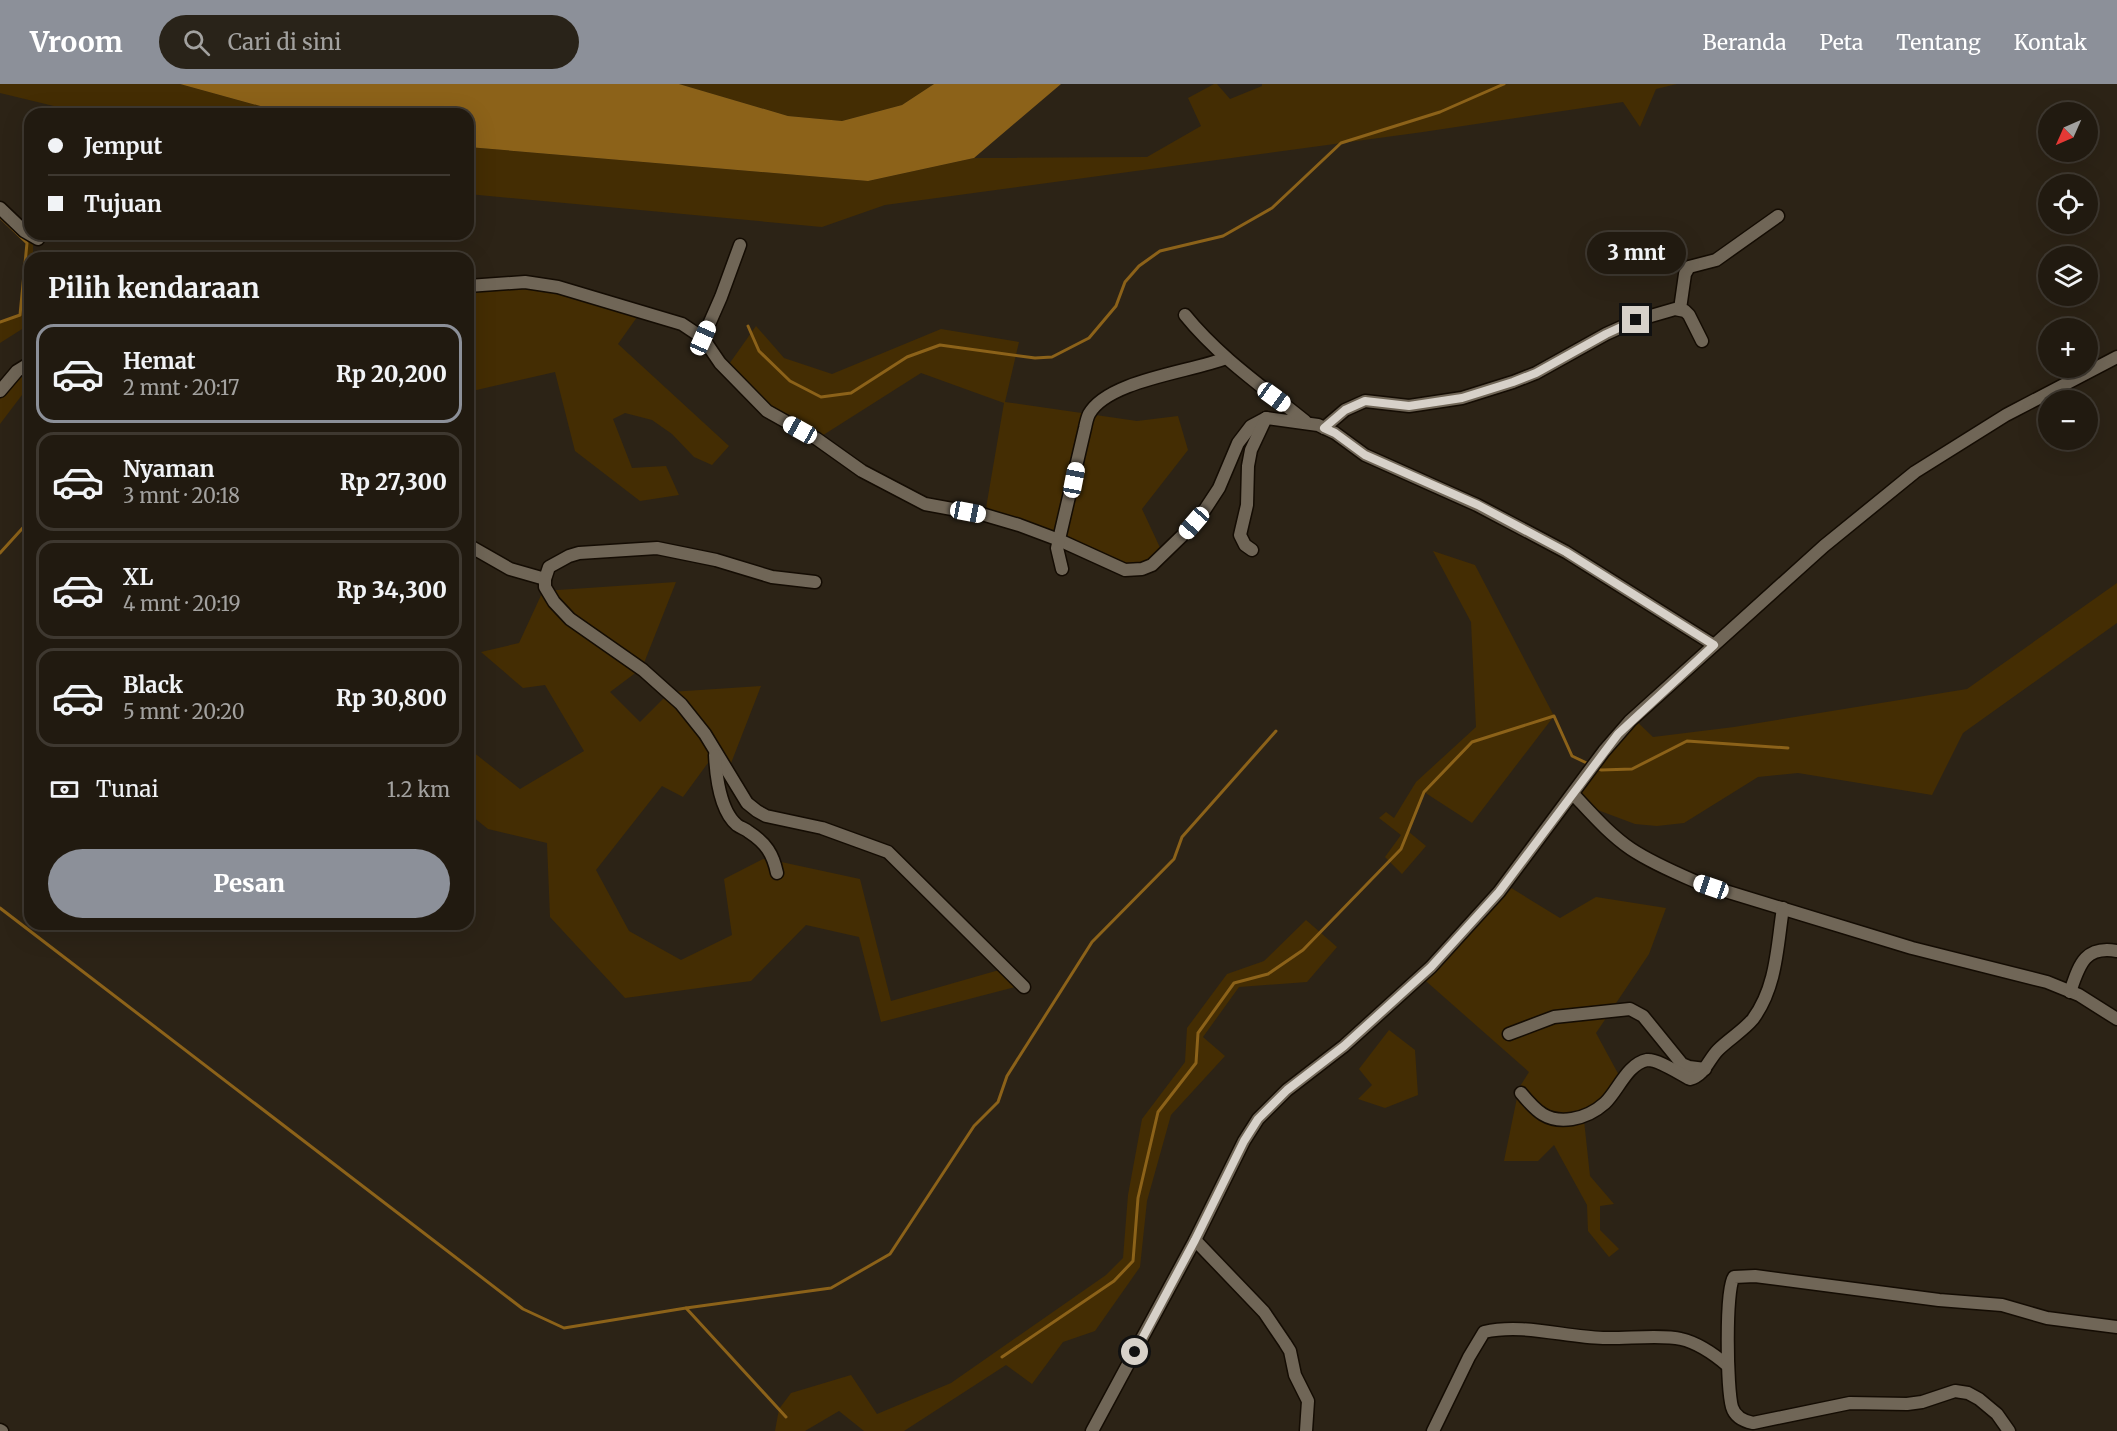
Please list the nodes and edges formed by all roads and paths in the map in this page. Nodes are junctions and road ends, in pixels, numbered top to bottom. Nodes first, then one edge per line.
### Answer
1 (0, 208) edge
2 (1778, 216) dead end
3 (24, 231) edge
4 (740, 245) dead end
5 (474, 286) edge
6 (1680, 309) junction
7 (1185, 315) dead end
8 (703, 338) junction
9 (1702, 341) dead end
10 (2117, 357) edge
11 (1226, 358) junction
12 (24, 367) edge
13 (0, 391) edge
14 (1266, 418) junction
15 (1308, 423) junction
16 (1324, 428) junction
17 (1059, 540) junction
18 (474, 548) edge
19 (1252, 550) dead end
20 (1062, 569) dead end
21 (544, 579) junction
22 (815, 582) dead end
23 (1714, 645) junction
24 (714, 750) junction
25 (1573, 794) junction
26 (777, 873) dead end
27 (1783, 908) junction
28 (2117, 951) edge
29 (1024, 987) dead end
30 (2070, 992) junction
31 (2117, 1019) edge
32 (1509, 1034) dead end
33 (1705, 1069) junction
34 (1521, 1093) dead end
35 (1195, 1240) junction
36 (2117, 1327) edge
37 (1728, 1366) junction
38 (1092, 1431) edge
39 (1306, 1431) edge
40 (1433, 1431) edge
41 (2008, 1431) edge

1 - 3 street
2 - 6 street
4 - 8 street
5 - 8 street
6 - 9 street
6 - 16 street
7 - 11 street
8 - 17 street
10 - 23 street
11 - 15 street
11 - 17 street
12 - 13 street
14 - 15 street
14 - 17 street
14 - 19 street
15 - 16 street
16 - 23 street
17 - 20 street
18 - 21 street
21 - 22 street
21 - 24 street
23 - 25 street
24 - 26 street
24 - 29 street
25 - 27 street
25 - 35 street
27 - 30 street
27 - 33 street
28 - 30 street
30 - 31 street
32 - 33 street
33 - 34 street
35 - 38 street
35 - 39 street
36 - 37 street
37 - 40 street
37 - 41 street

